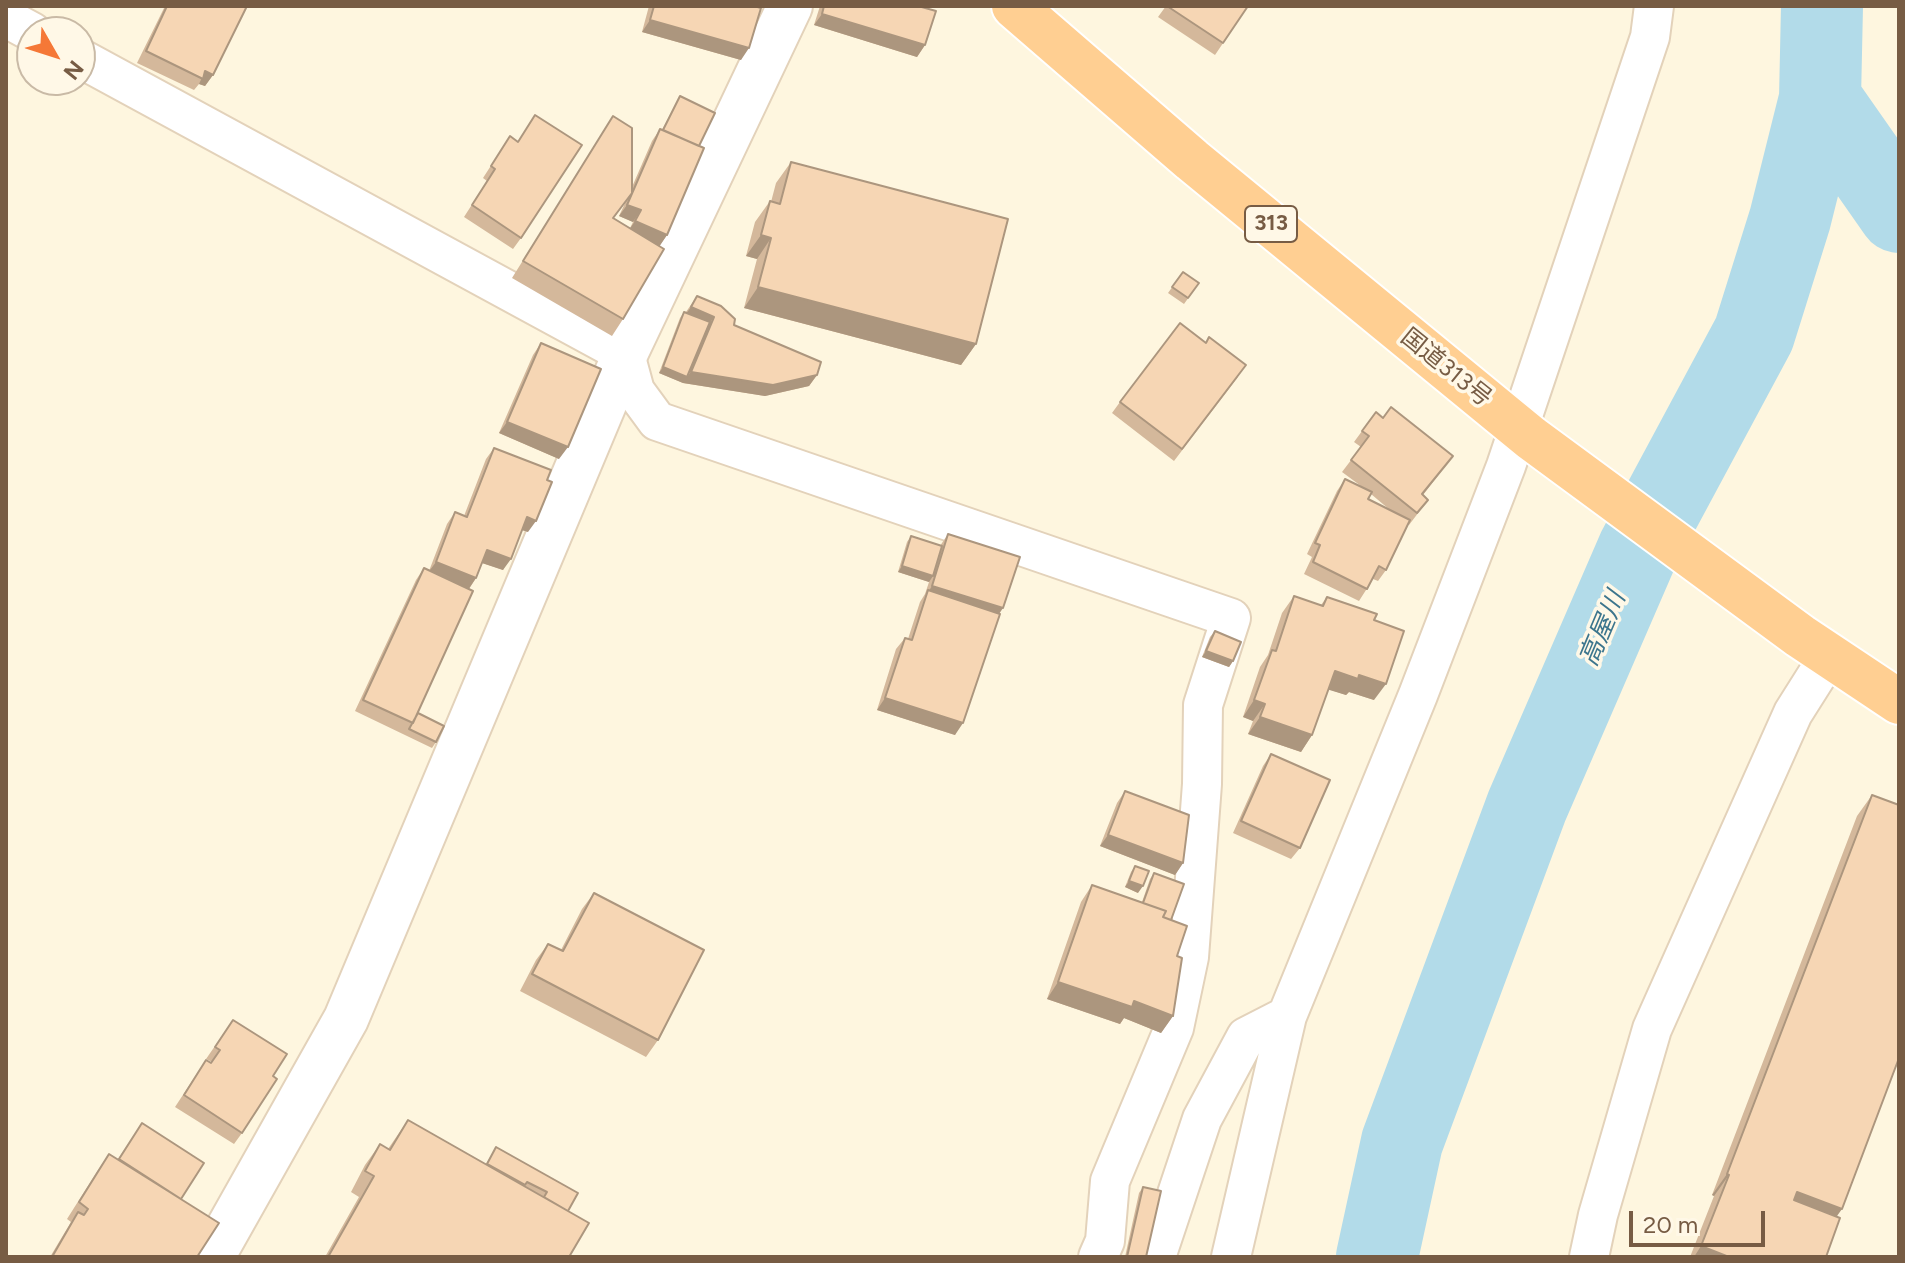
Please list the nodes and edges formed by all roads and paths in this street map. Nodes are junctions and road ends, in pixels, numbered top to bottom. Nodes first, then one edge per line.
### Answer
1 (790, 6) edge
2 (1014, 6) edge
3 (1654, 6) edge
4 (96, 67) edge
5 (625, 354) junction
6 (1525, 433) junction
7 (1814, 646) junction
8 (1899, 702) edge
9 (1287, 1016) junction
10 (212, 1257) edge
11 (1098, 1257) edge
12 (1156, 1257) edge
13 (1231, 1257) edge
14 (1589, 1257) edge

1 - 5 street
2 - 6 highway, 国道313号 / 313
3 - 6 street
4 - 5 street
5 - 10 street
5 - 11 street
6 - 7 highway, 国道313号 / 313
6 - 9 street
7 - 8 highway, 国道313号 / 313
7 - 14 street
9 - 12 street
9 - 13 street

